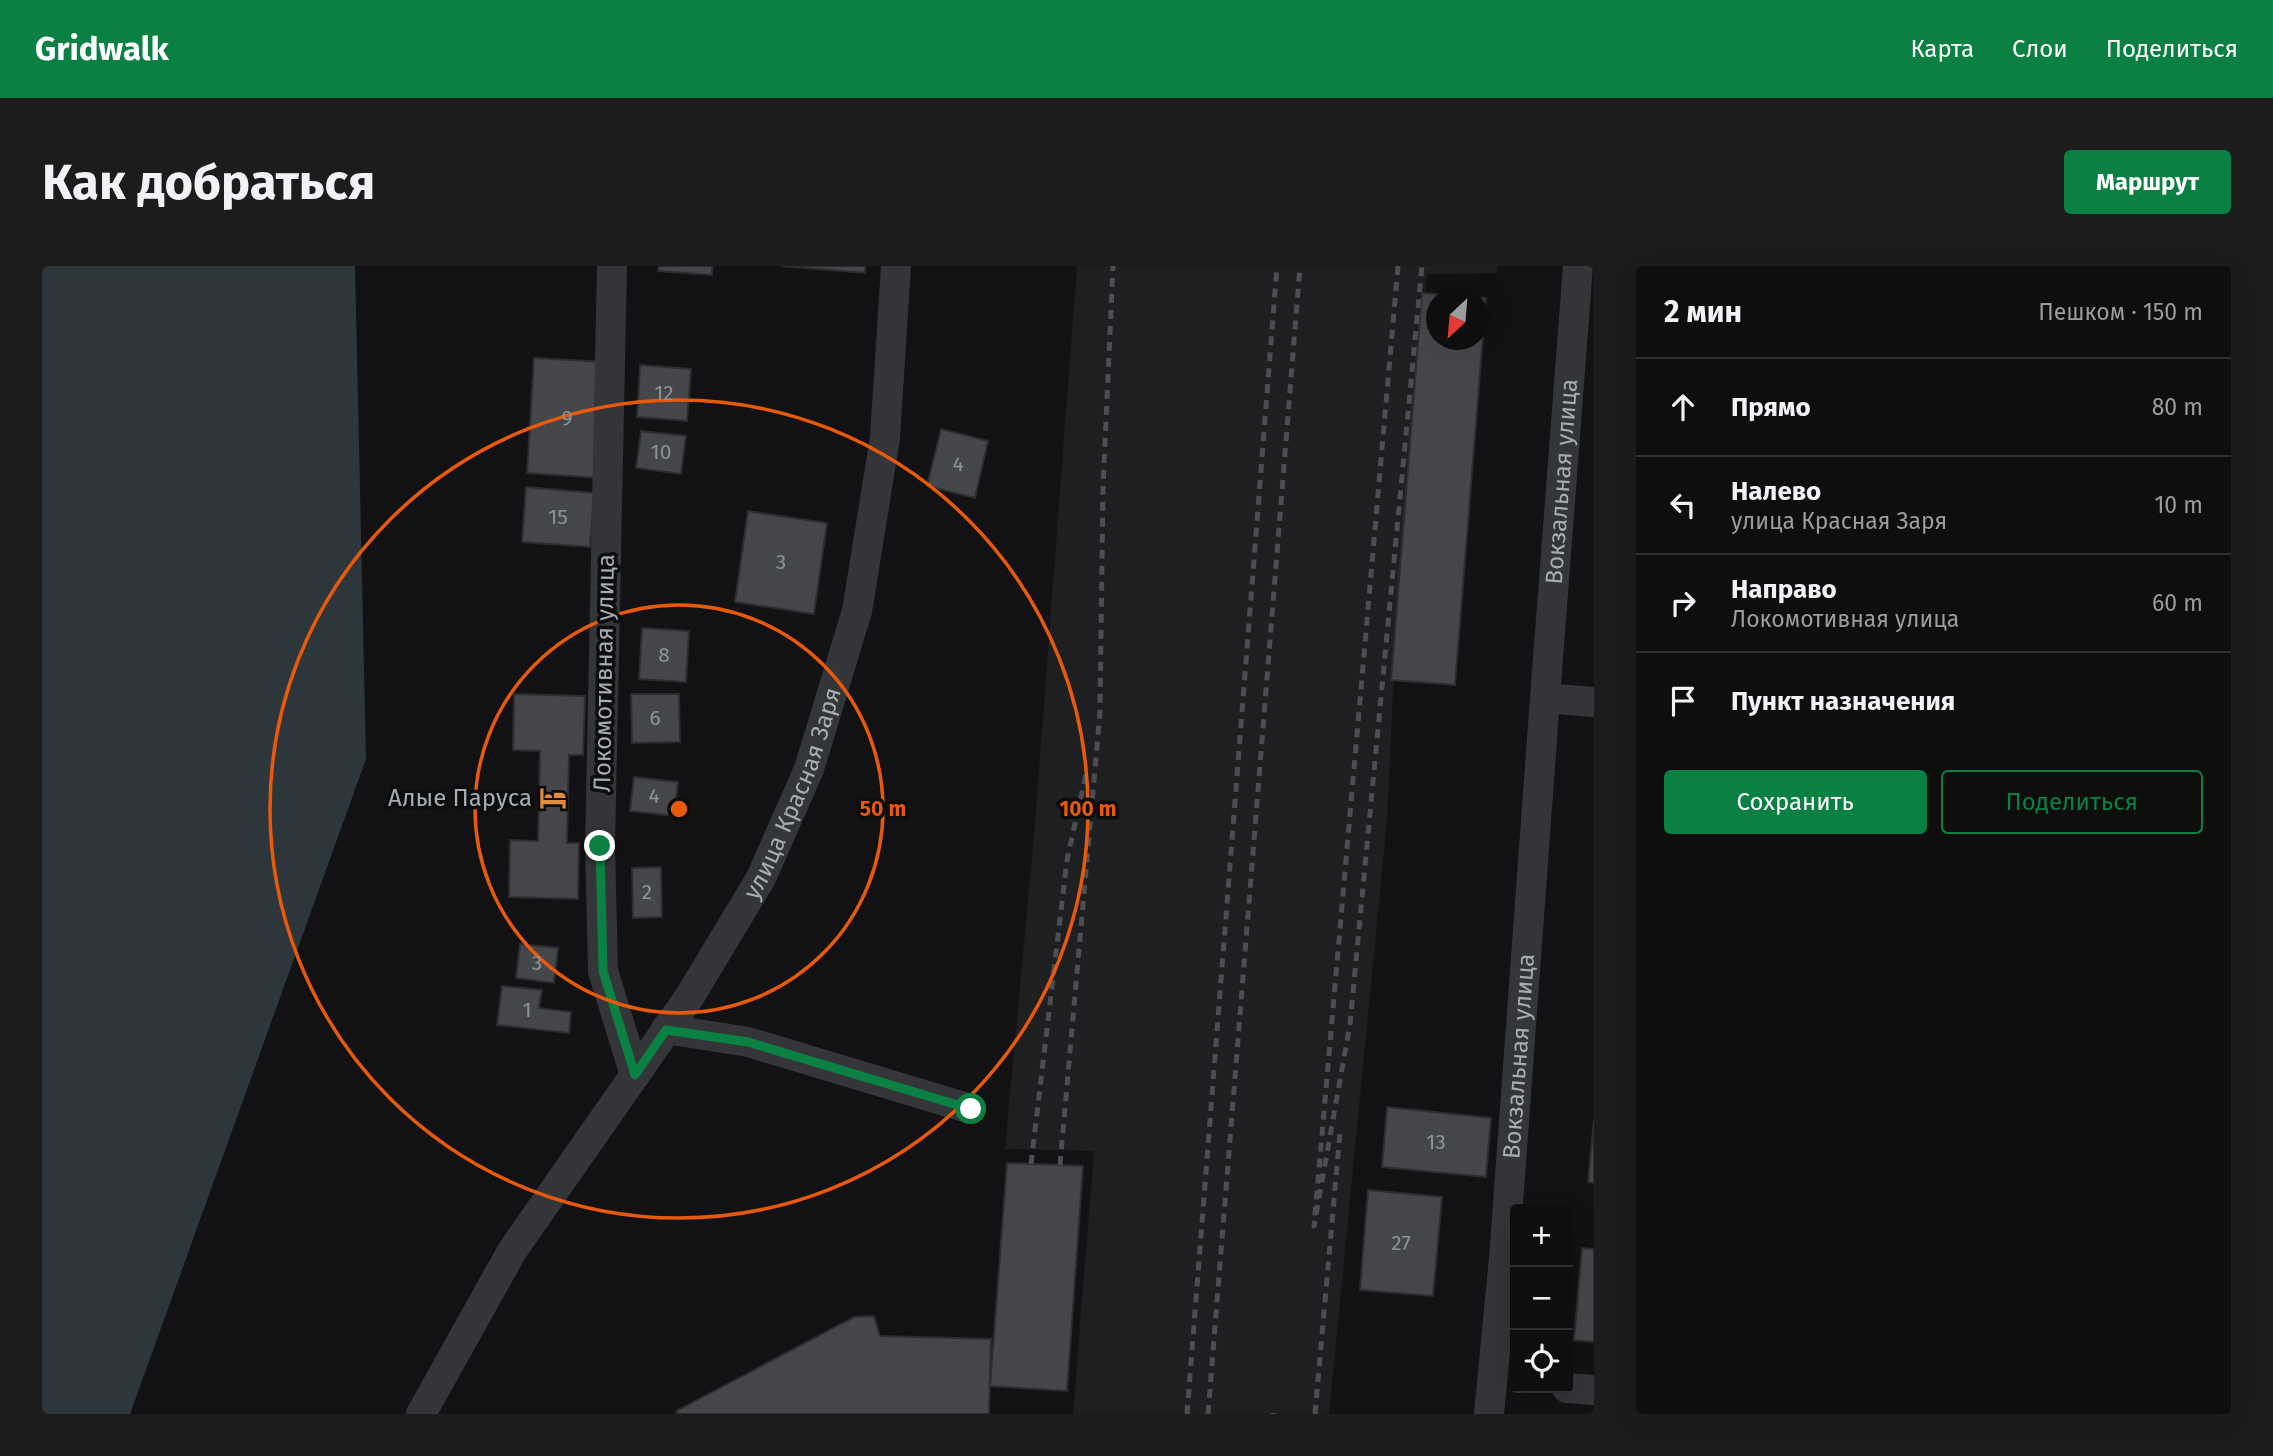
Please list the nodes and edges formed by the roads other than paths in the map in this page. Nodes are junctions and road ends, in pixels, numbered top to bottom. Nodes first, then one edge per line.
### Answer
1 (612, 266) edge
2 (896, 266) edge
3 (1578, 266) edge
4 (1545, 698) junction
5 (1594, 702) edge
6 (666, 1030) junction
7 (635, 1075) junction
8 (971, 1109) dead end
9 (1504, 1382) edge
10 (1573, 1388) edge
11 (1594, 1390) edge
12 (421, 1414) edge
13 (1489, 1414) edge

1 - 7 street, Локомотивная улица
2 - 6 street, улица Красная Заря
3 - 4 street, Вокзальная улица
4 - 5 street
4 - 9 street, Вокзальная улица
6 - 7 street, улица Красная Заря
6 - 8 street
7 - 12 street, улица Красная Заря
9 - 13 street, Вокзальная улица
10 - 11 street

